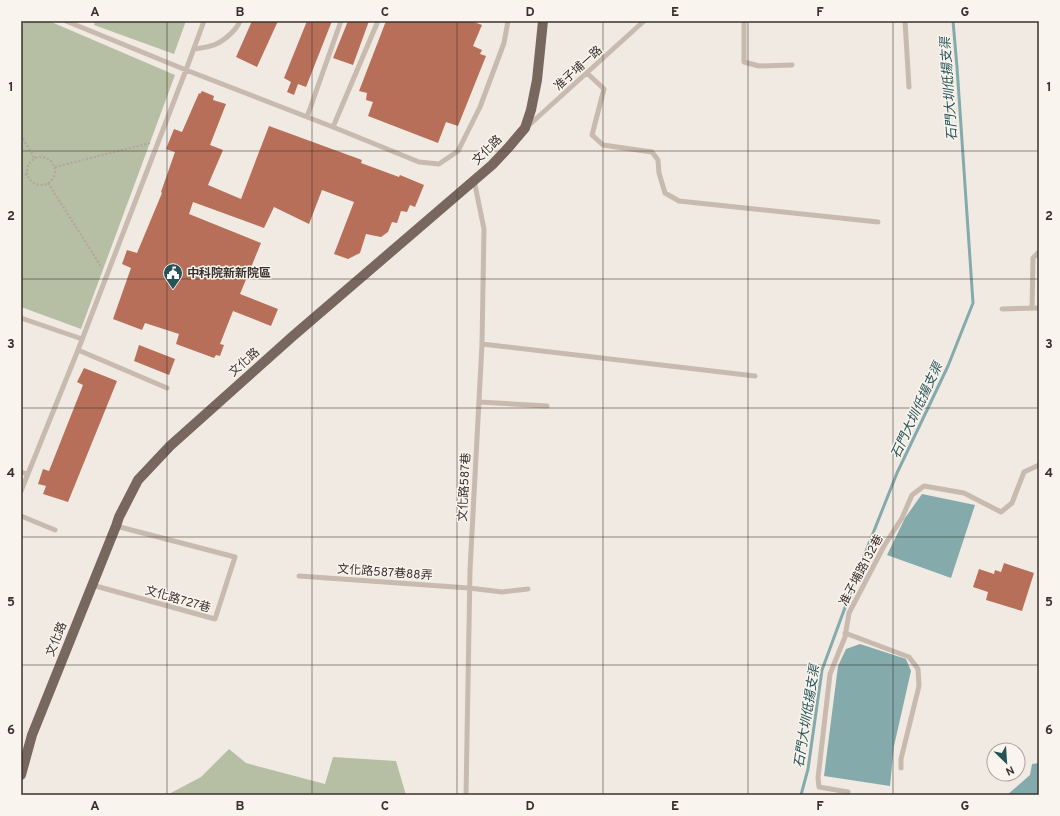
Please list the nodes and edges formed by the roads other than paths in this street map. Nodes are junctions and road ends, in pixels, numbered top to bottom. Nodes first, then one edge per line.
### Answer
1 (66, 21) edge
2 (204, 21) edge
3 (240, 21) edge
4 (342, 21) edge
5 (378, 21) edge
6 (508, 21) edge
7 (543, 21) edge
8 (644, 21) edge
9 (744, 21) edge
10 (905, 21) edge
11 (194, 49) junction
12 (792, 65) dead end
13 (186, 70) junction
14 (587, 73) junction
15 (909, 87) dead end
16 (307, 117) junction
17 (333, 127) junction
18 (525, 128) junction
19 (474, 180) junction
20 (878, 222) dead end
21 (1039, 252) edge
22 (1032, 308) junction
23 (1039, 308) edge
24 (1002, 309) dead end
25 (21, 318) edge
26 (82, 338) junction
27 (482, 344) junction
28 (78, 350) junction
29 (755, 376) dead end
30 (167, 388) dead end
31 (478, 402) junction
32 (547, 406) dead end
33 (1039, 466) edge
34 (21, 472) edge
35 (27, 474) junction
36 (21, 491) edge
37 (21, 516) edge
38 (116, 526) junction
39 (55, 530) dead end
40 (299, 576) dead end
41 (92, 585) junction
42 (469, 588) junction
43 (528, 589) dead end
44 (846, 633) junction
45 (901, 768) dead end
46 (21, 775) edge
47 (848, 792) dead end
48 (466, 795) edge

1 - 13 lane
2 - 11 lane
3 - 11 lane
4 - 16 lane
5 - 17 lane
6 - 17 lane
7 - 18 main road, 文化路
8 - 14 lane, 准子埔一路
9 - 12 lane
10 - 15 lane
11 - 13 lane
13 - 16 lane
13 - 26 lane
14 - 18 lane, 准子埔一路
14 - 20 lane
16 - 17 lane
18 - 19 main road, 文化路
19 - 27 lane, 文化路587巷
19 - 38 main road, 文化路
21 - 22 lane
22 - 23 lane
22 - 24 lane
25 - 26 lane
26 - 28 lane
27 - 29 lane
27 - 31 lane, 文化路587巷
28 - 30 lane
28 - 35 lane
31 - 32 lane
31 - 42 lane, 文化路587巷
33 - 44 lane, 准子埔路132巷
34 - 35 lane
35 - 36 lane
37 - 39 lane
38 - 41 main road, 文化路
38 - 41 lane, 文化路727巷
40 - 42 lane, 文化路587巷88弄
41 - 46 main road, 文化路
42 - 43 lane, 文化路587巷88弄
42 - 48 lane, 文化路587巷
44 - 45 lane
44 - 47 lane, 准子埔路132巷

